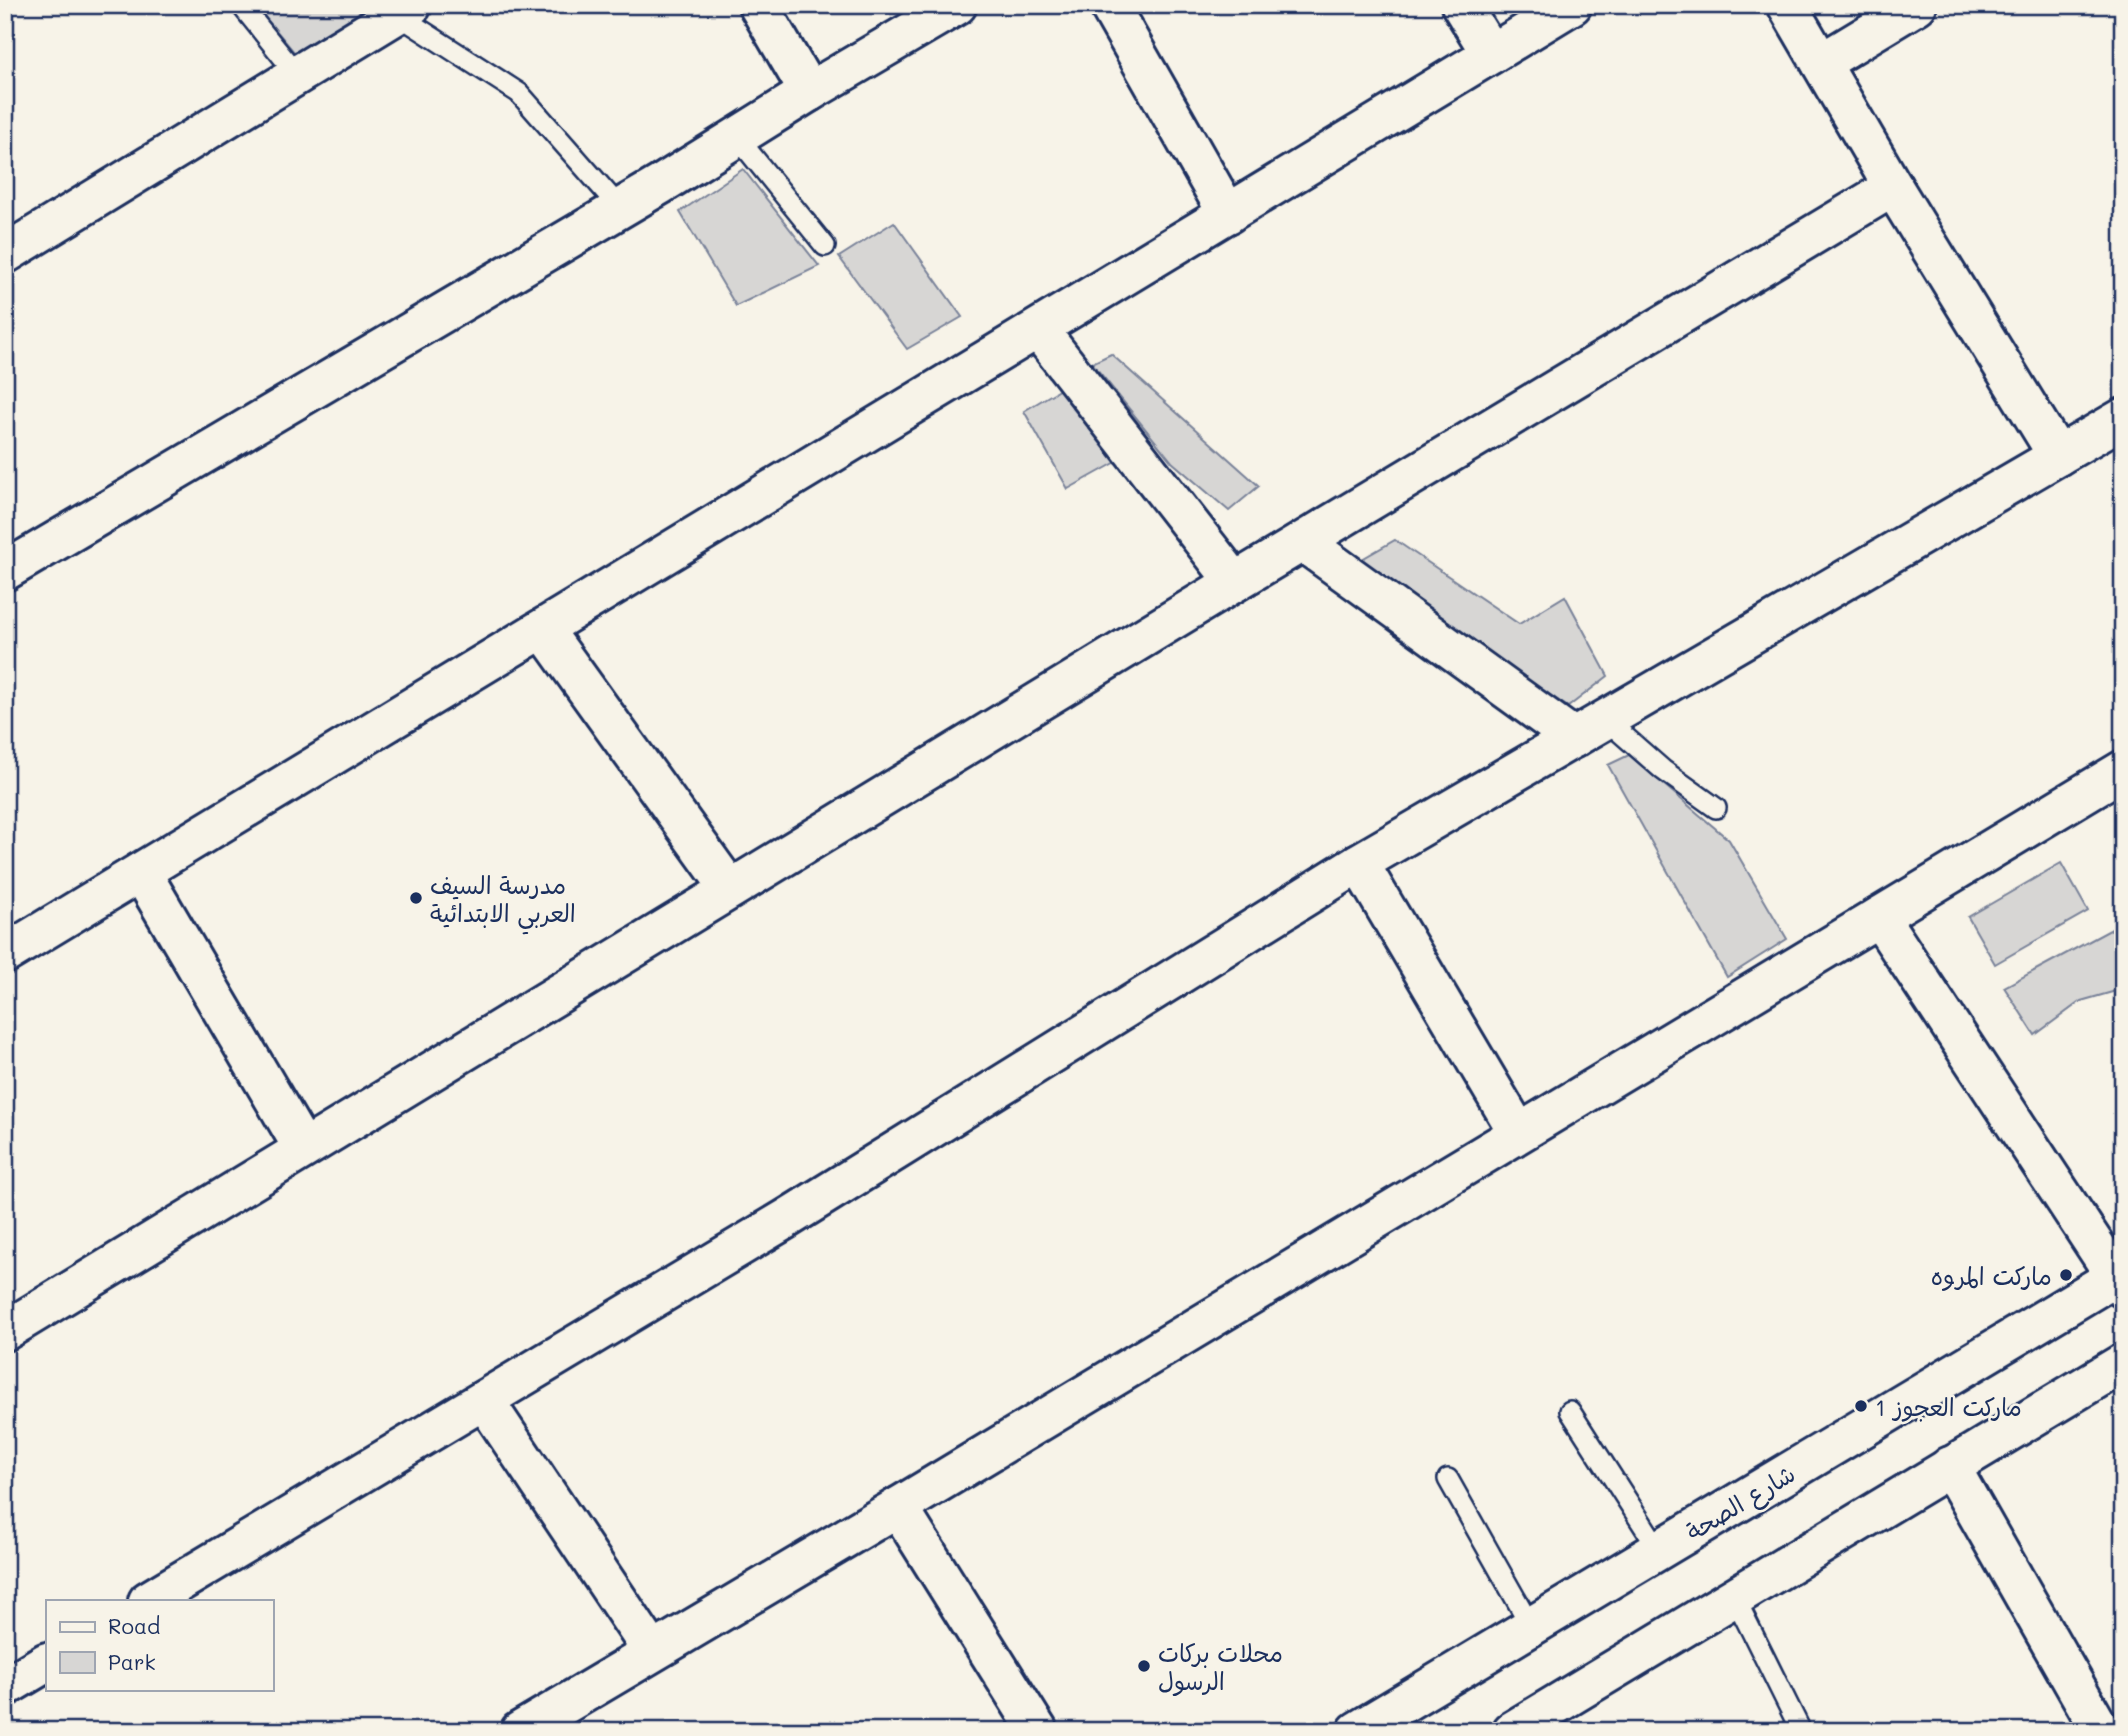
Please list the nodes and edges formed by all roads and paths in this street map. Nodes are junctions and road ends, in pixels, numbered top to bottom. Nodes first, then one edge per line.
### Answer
1 (241, 5) edge
2 (758, 5) edge
3 (957, 5) edge
4 (1109, 5) edge
5 (1461, 5) edge
6 (1572, 5) edge
7 (1787, 5) edge
8 (1917, 5) edge
9 (405, 10) edge
10 (1492, 54) junction
11 (1821, 63) junction
12 (298, 76) junction
13 (809, 92) junction
14 (737, 137) junction
15 (1893, 187) junction
16 (620, 208) junction
17 (1228, 214) junction
18 (825, 246) dead end
19 (5, 254) edge
20 (1038, 330) junction
21 (2123, 418) edge
22 (2058, 456) junction
23 (1303, 542) junction
24 (8, 564) edge
25 (1235, 582) junction
26 (543, 629) junction
27 (1590, 729) junction
28 (2123, 770) edge
29 (1716, 808) dead end
30 (1359, 863) junction
31 (141, 872) junction
32 (730, 890) junction
33 (1879, 916) junction
34 (5, 954) edge
35 (1518, 1132) junction
36 (303, 1148) junction
37 (2121, 1278) edge
38 (5, 1331) edge
39 (2123, 1363) edge
40 (484, 1400) junction
41 (1570, 1411) dead end
42 (1950, 1466) junction
43 (1448, 1479) dead end
44 (898, 1507) junction
45 (1659, 1550) junction
46 (1734, 1596) junction
47 (150, 1600) edge
48 (1531, 1626) junction
49 (652, 1651) junction
50 (46, 1663) edge
51 (5, 1687) edge
52 (520, 1731) edge
53 (1038, 1731) edge
54 (1356, 1731) edge
55 (1512, 1731) edge
56 (1801, 1731) edge
57 (2101, 1731) edge

1 - 12 lane
2 - 13 street
3 - 13 street
4 - 17 street
5 - 10 street
6 - 10 street
7 - 11 street
8 - 11 street
9 - 12 street
9 - 16 lane
10 - 17 street
11 - 15 street
12 - 19 street
13 - 14 street
14 - 16 street
14 - 18 lane
15 - 22 street
15 - 23 street
16 - 24 street
17 - 20 street
20 - 25 street
20 - 26 street
21 - 22 street
22 - 27 street
23 - 25 street
23 - 27 street
25 - 32 street
26 - 31 street
26 - 32 street
27 - 29 lane
27 - 30 street
28 - 33 street
30 - 35 street
30 - 40 street
31 - 34 street
31 - 36 street
32 - 36 street
33 - 35 street
33 - 37 street
35 - 44 street
36 - 38 street
37 - 45 street, شارع الصحة
39 - 42 street
40 - 47 street
40 - 49 street
41 - 45 lane
42 - 46 street
42 - 57 street
43 - 48 lane
44 - 49 street
44 - 53 street
45 - 48 street, شارع الصحة
46 - 55 street
46 - 56 lane
48 - 54 street, شارع الصحة
49 - 52 street
50 - 51 street

